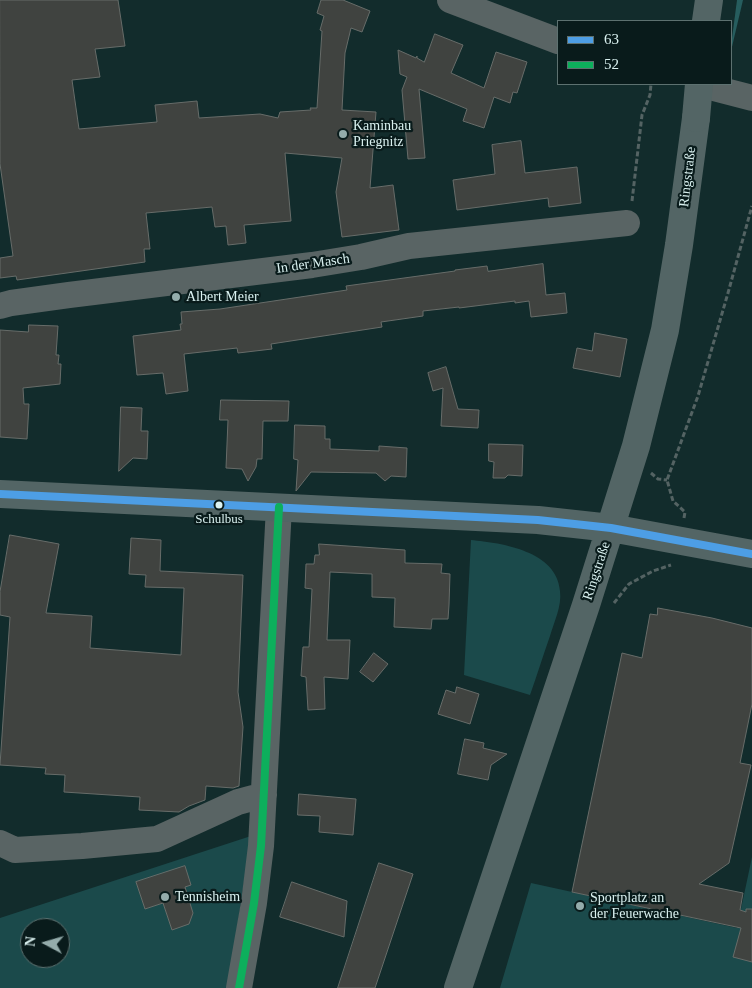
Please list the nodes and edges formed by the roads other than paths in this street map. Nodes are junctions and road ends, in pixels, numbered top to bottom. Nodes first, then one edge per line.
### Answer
1 (450, 0) edge
2 (709, 0) edge
3 (706, 20) edge
4 (557, 41) edge
5 (699, 85) edge
6 (703, 85) edge
7 (752, 98) edge
8 (627, 223) road end
9 (0, 306) edge
10 (0, 496) edge
11 (279, 507) junction
12 (611, 528) junction
13 (752, 554) edge
14 (264, 795) junction
15 (0, 843) edge
16 (239, 988) edge
17 (458, 988) edge

1 - 4 street
2 - 3 main road
5 - 12 main road, Ringstraße, bridge
6 - 7 street
8 - 9 street, In der Masch
10 - 11 main road
11 - 12 main road
11 - 14 street
12 - 13 main road
12 - 17 main road, Ringstraße
14 - 15 street
14 - 16 street

